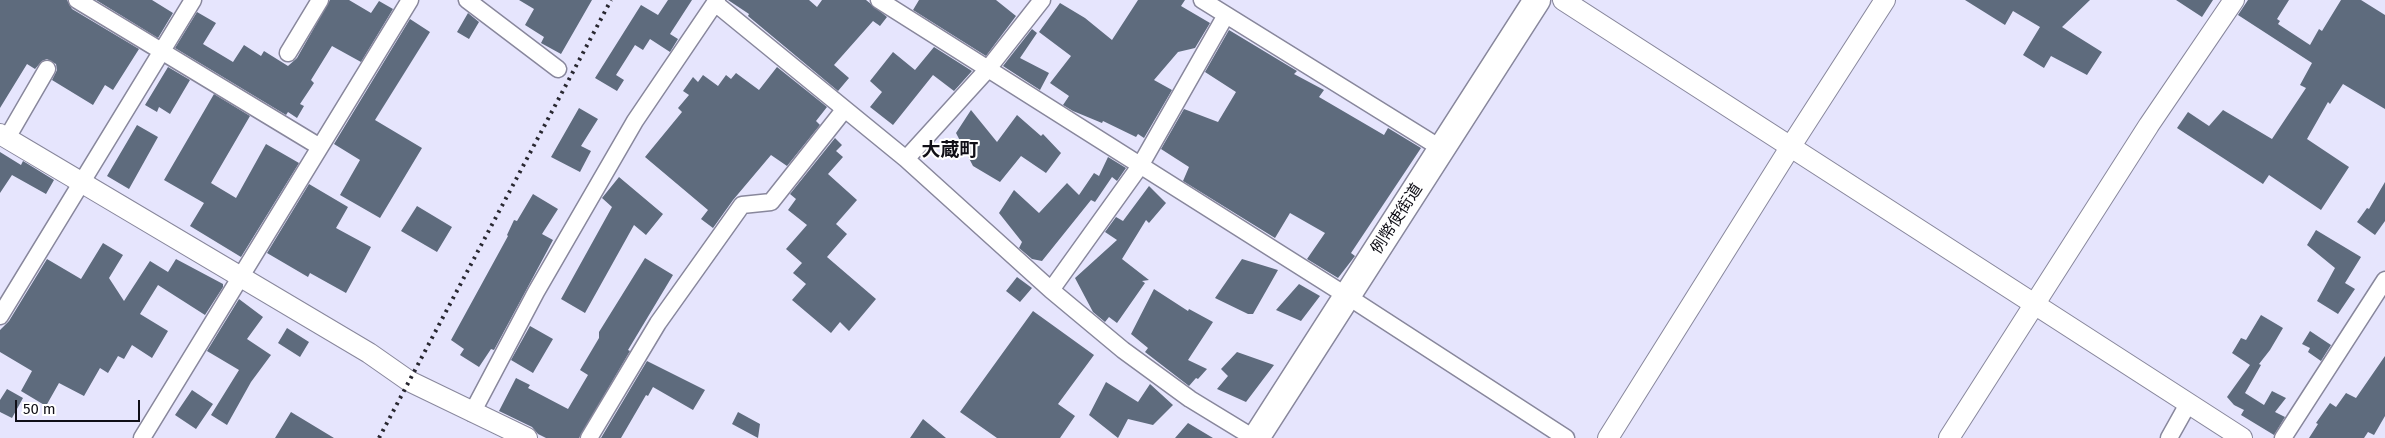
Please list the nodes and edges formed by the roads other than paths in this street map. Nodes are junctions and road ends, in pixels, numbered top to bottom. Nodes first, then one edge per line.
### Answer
1 (77, 0) edge
2 (194, 0) edge
3 (320, 0) edge
4 (410, 0) edge
5 (467, 0) edge
6 (879, 0) edge
7 (1042, 0) edge
8 (1202, 0) edge
9 (1537, 0) edge
10 (1563, 0) edge
11 (1886, 0) edge
12 (2234, 0) edge
13 (716, 1) edge
14 (1226, 15) junction
15 (162, 52) junction
16 (288, 53) dead end
17 (47, 69) dead end
18 (558, 70) dead end
19 (987, 70) junction
20 (844, 110) junction
21 (3, 136) edge
22 (1791, 146) junction
23 (320, 147) junction
24 (1442, 149) junction
25 (906, 159) junction
26 (1140, 166) junction
27 (82, 182) junction
28 (240, 276) junction
29 (2385, 280) edge
30 (1052, 290) junction
31 (1347, 296) junction
32 (2035, 304) junction
33 (0, 316) edge
34 (2188, 404) junction
35 (472, 413) junction
36 (142, 438) edge
37 (526, 438) edge
38 (589, 438) edge
39 (1255, 438) edge
40 (1566, 438) edge
41 (1608, 438) edge
42 (1949, 438) edge
43 (2169, 438) edge
44 (2242, 438) edge
45 (2283, 438) edge

1 - 15 street
2 - 15 street
3 - 16 street
4 - 23 street
5 - 18 street
6 - 19 street
7 - 19 street
8 - 14 street
9 - 24 main road, 例幣使街道
10 - 22 street
11 - 22 street
12 - 32 street
13 - 20 street
13 - 35 street
14 - 24 street
14 - 26 street
15 - 23 street
15 - 27 street
17 - 21 street
19 - 25 street
19 - 26 street
20 - 25 street
20 - 38 street
21 - 27 street
22 - 32 street
22 - 41 street
23 - 28 street
24 - 31 main road, 例幣使街道
25 - 30 street
26 - 30 street
26 - 31 street
27 - 28 street
27 - 33 street
28 - 35 street
28 - 36 street
29 - 45 street
30 - 39 street
31 - 39 main road, 例幣使街道
31 - 40 street
32 - 34 street
32 - 42 street
34 - 43 street
34 - 44 street
35 - 37 street

